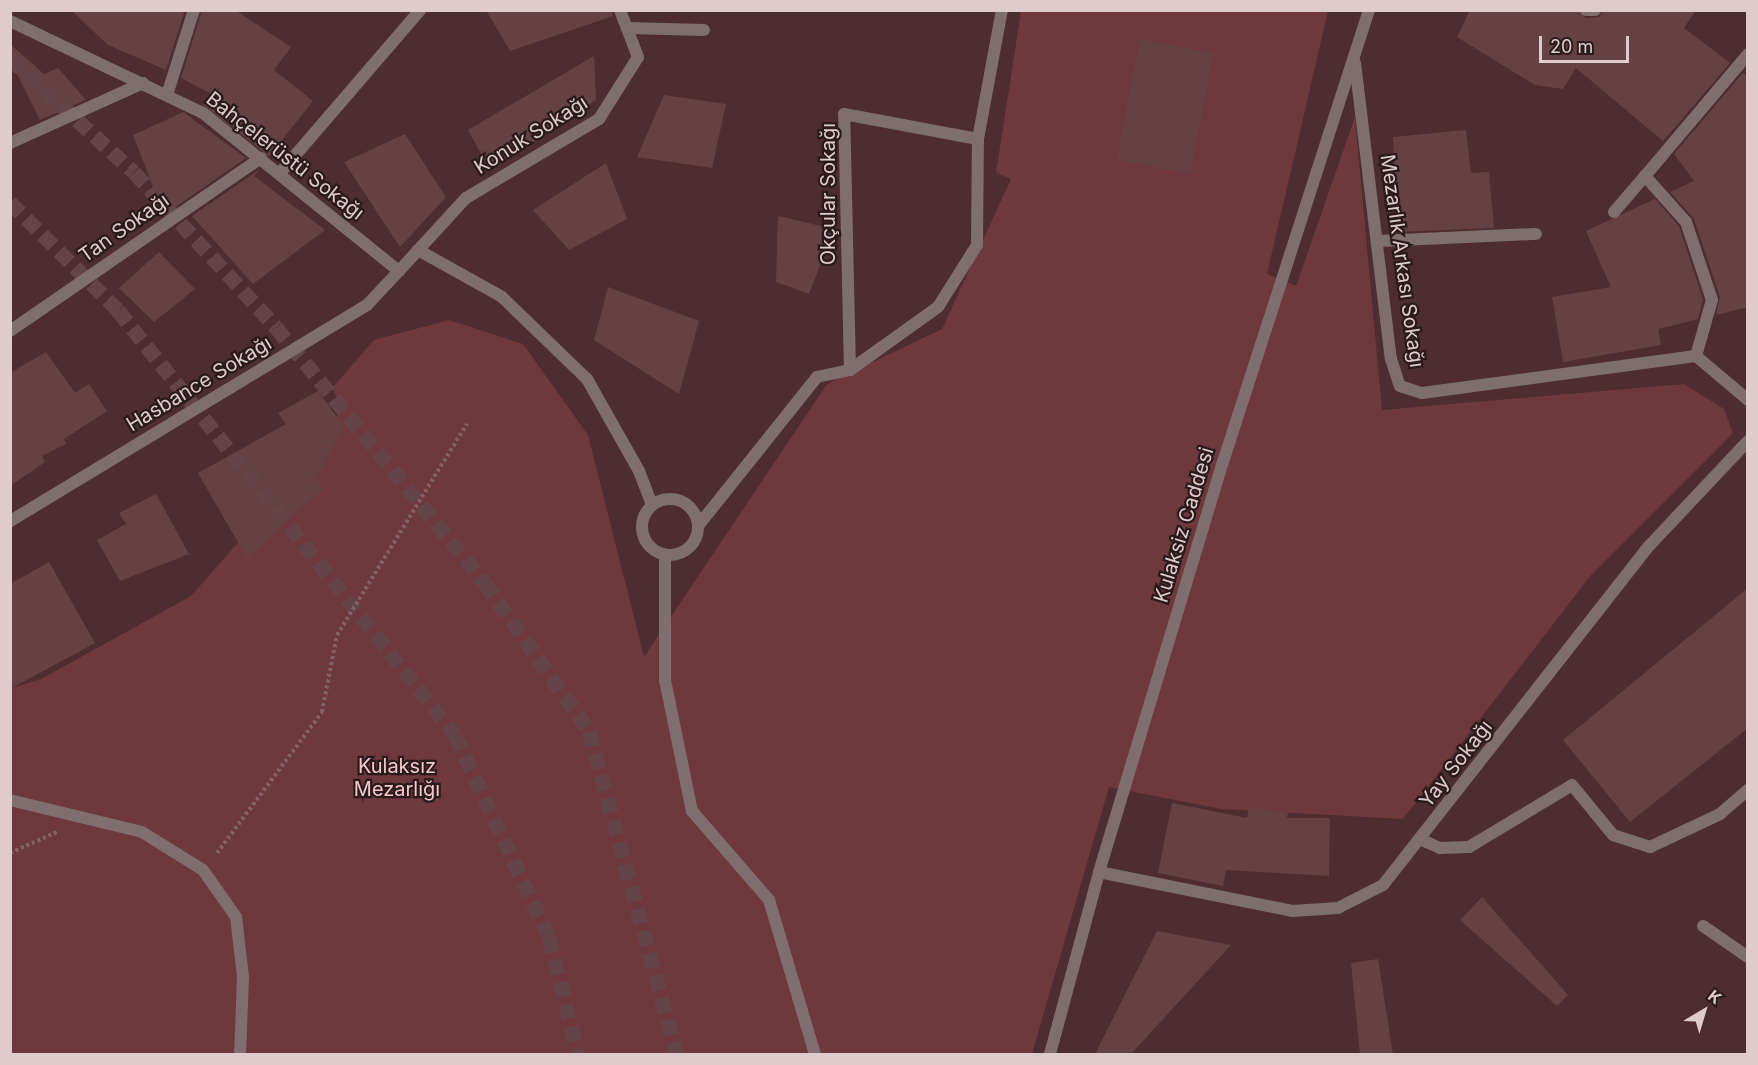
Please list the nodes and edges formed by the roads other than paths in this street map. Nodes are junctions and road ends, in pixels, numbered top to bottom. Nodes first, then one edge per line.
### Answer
1 (194, 10) edge
2 (420, 10) edge
3 (620, 10) edge
4 (1002, 10) edge
5 (1369, 10) edge
6 (1586, 10) edge
7 (1595, 10) edge
8 (10, 21) edge
9 (627, 28) junction
10 (704, 30) dead end
11 (1748, 54) edge
12 (1354, 59) junction
13 (143, 83) junction
14 (167, 95) junction
15 (978, 139) junction
16 (10, 143) edge
17 (261, 158) junction
18 (280, 173) junction
19 (1645, 176) junction
20 (1614, 212) dead end
21 (1536, 234) dead end
22 (1379, 241) junction
23 (418, 250) junction
24 (399, 271) junction
25 (10, 332) edge
26 (1696, 356) junction
27 (850, 370) junction
28 (1748, 400) edge
29 (1748, 441) edge
30 (652, 505) junction
31 (10, 521) edge
32 (698, 526) junction
33 (664, 555) junction
34 (1748, 790) edge
35 (10, 800) edge
36 (1422, 840) junction
37 (1099, 872) junction
38 (1703, 926) dead end
39 (1748, 957) edge
40 (240, 1054) edge
41 (815, 1054) edge
42 (1050, 1054) edge

1 - 14 street
2 - 18 street
3 - 9 street, Konuk Sokağı
4 - 15 street
5 - 12 street, Kulaksiz Caddesi
6 - 7 street
8 - 13 street, Bahçelerüstü Sokağı
9 - 10 street
9 - 23 street, Konuk Sokağı
11 - 19 street
12 - 22 street, Mezarlık Arkası Sokağı
12 - 37 street, Kulaksiz Caddesi
13 - 14 street, Bahçelerüstü Sokağı
13 - 16 street
14 - 17 street, Bahçelerüstü Sokağı
15 - 27 street
15 - 27 street, Okçular Sokağı
17 - 18 street, Bahçelerüstü Sokağı
17 - 25 street, Tan Sokağı
18 - 24 street, Bahçelerüstü Sokağı
19 - 20 street
19 - 26 street
21 - 22 street
22 - 26 street, Mezarlık Arkası Sokağı
23 - 24 street, Konuk Sokağı
23 - 30 street
24 - 31 street, Hasbance Sokağı
26 - 28 street
27 - 32 street
29 - 36 street, Yay Sokağı
30 - 32 street
30 - 33 street
32 - 33 street
33 - 41 street
34 - 36 street
35 - 40 street
36 - 37 street, Yay Sokağı
37 - 42 street, Kulaksiz Caddesi
38 - 39 street

